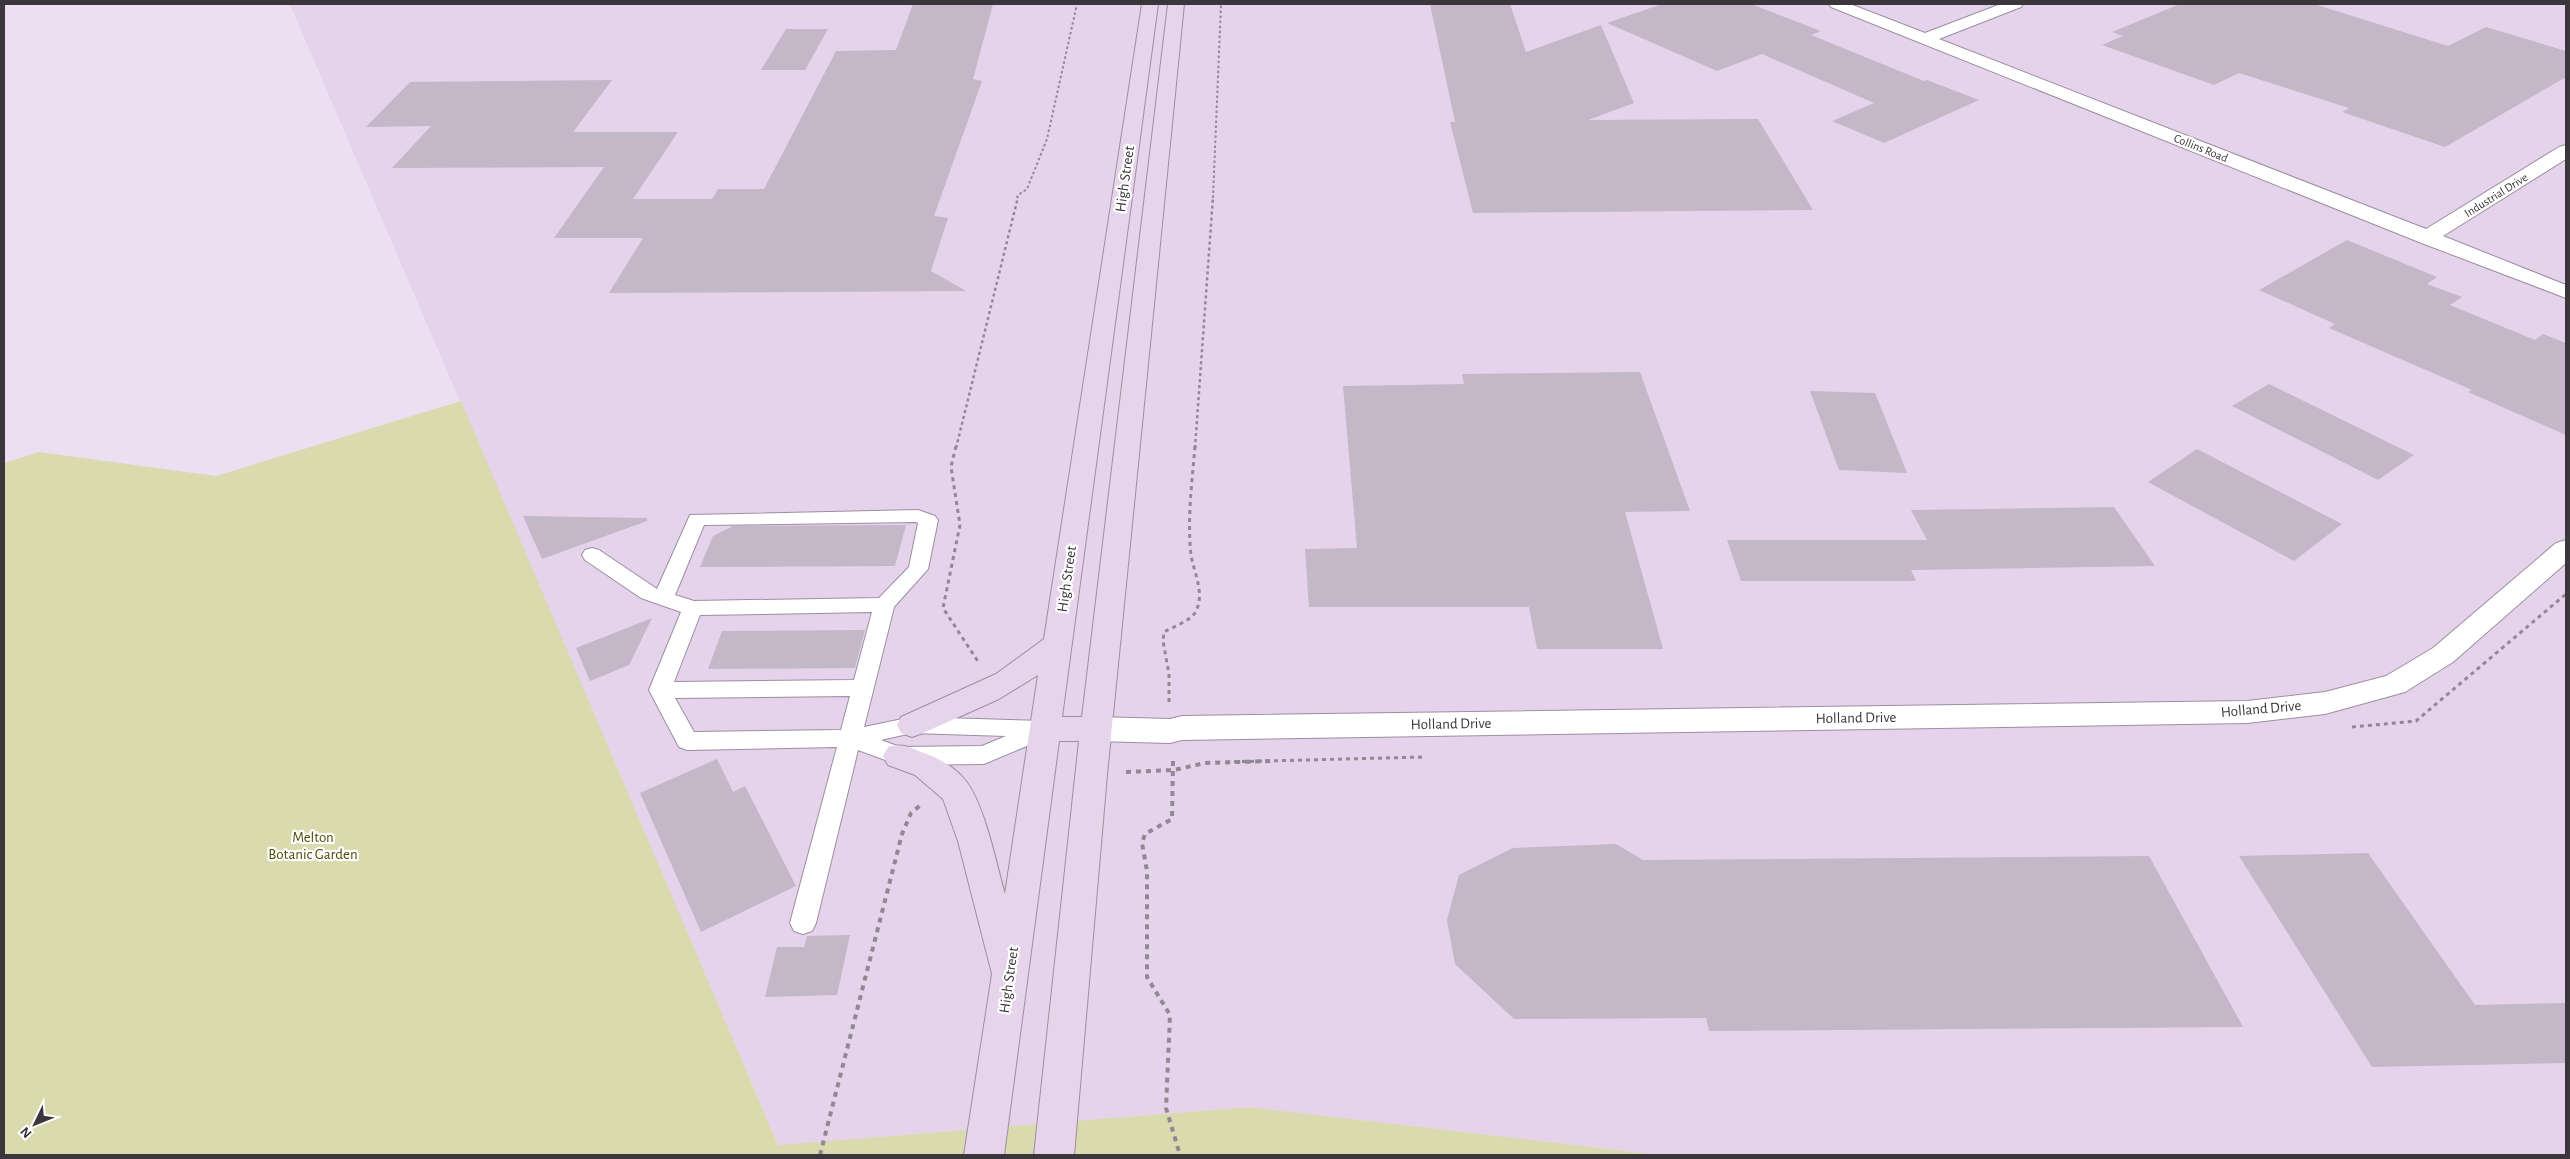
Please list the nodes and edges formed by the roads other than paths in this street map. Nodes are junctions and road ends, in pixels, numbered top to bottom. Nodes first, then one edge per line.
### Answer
1 (1150, 4) edge
2 (1176, 4) edge
3 (1837, 4) edge
4 (2016, 4) edge
5 (1926, 38) junction
6 (2565, 153) edge
7 (2426, 238) junction
8 (2566, 292) edge
9 (2566, 549) edge
10 (592, 555) dead end
11 (663, 598) junction
12 (884, 605) junction
13 (693, 608) junction
14 (1057, 644) junction
15 (864, 688) junction
16 (660, 690) junction
17 (912, 725) junction
18 (1045, 729) junction
19 (1096, 729) junction
20 (851, 738) junction
21 (899, 756) junction
22 (804, 923) dead end
23 (1009, 980) junction
24 (984, 1155) edge
25 (1054, 1155) edge

1 - 14 main road, High Street
2 - 19 main road, High Street
3 - 5 street, Collins Road
4 - 5 street
5 - 7 street, Collins Road
6 - 7 street, Industrial Drive
7 - 8 street, Collins Road
9 - 19 street, Holland Drive
10 - 11 lane
11 - 12 lane
11 - 13 lane
12 - 13 lane
12 - 15 lane
13 - 16 lane
14 - 17 main road
14 - 18 main road, High Street
15 - 16 lane
15 - 20 lane
16 - 20 lane
17 - 18 lane
17 - 20 lane
18 - 19 main road
18 - 21 lane
18 - 23 main road, High Street
19 - 25 main road, High Street
20 - 21 lane
20 - 22 lane
21 - 23 main road
23 - 24 main road, High Street

